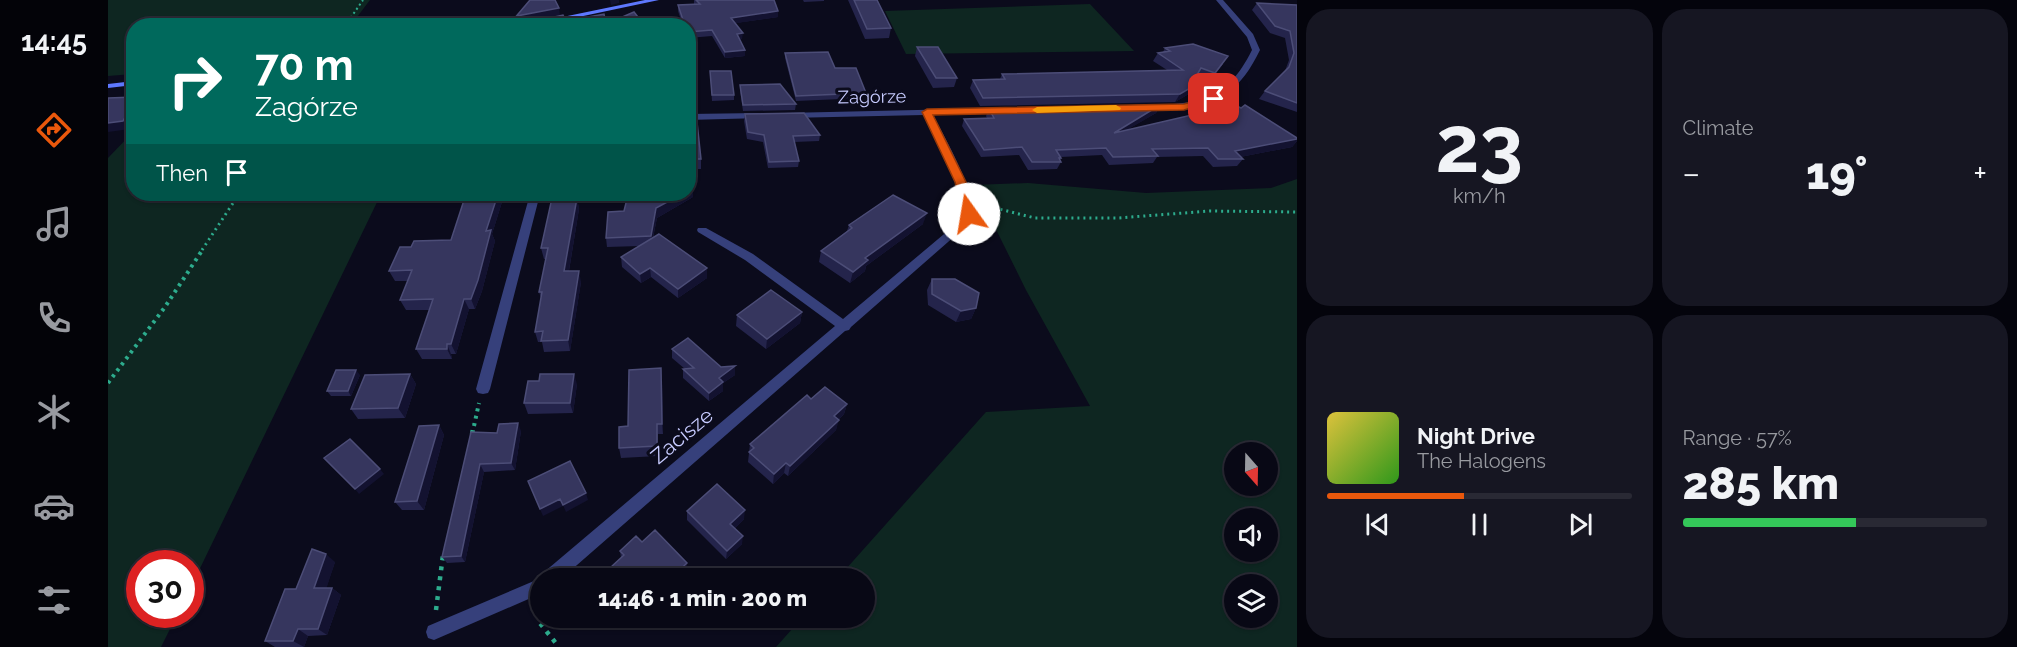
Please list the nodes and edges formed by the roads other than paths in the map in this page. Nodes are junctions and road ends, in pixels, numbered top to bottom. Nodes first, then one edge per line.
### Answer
1 (656, 0) edge
2 (1219, 0) edge
3 (563, 18) edge
4 (126, 84) edge
5 (108, 86) edge
6 (1137, 108) edge
7 (1020, 110) edge
8 (927, 112) junction
9 (784, 115) edge
10 (772, 116) edge
11 (696, 117) edge
12 (533, 201) edge
13 (702, 230) dead end
14 (845, 327) junction
15 (483, 389) road end
16 (562, 568) edge
17 (530, 590) edge
18 (434, 632) road end

1 - 3 street
2 - 6 street
4 - 5 street
7 - 8 street, Zagórze
8 - 9 street, Zagórze
8 - 14 street, Zacisze
10 - 11 street
12 - 15 street
13 - 14 street
14 - 16 street, Zacisze
17 - 18 street

